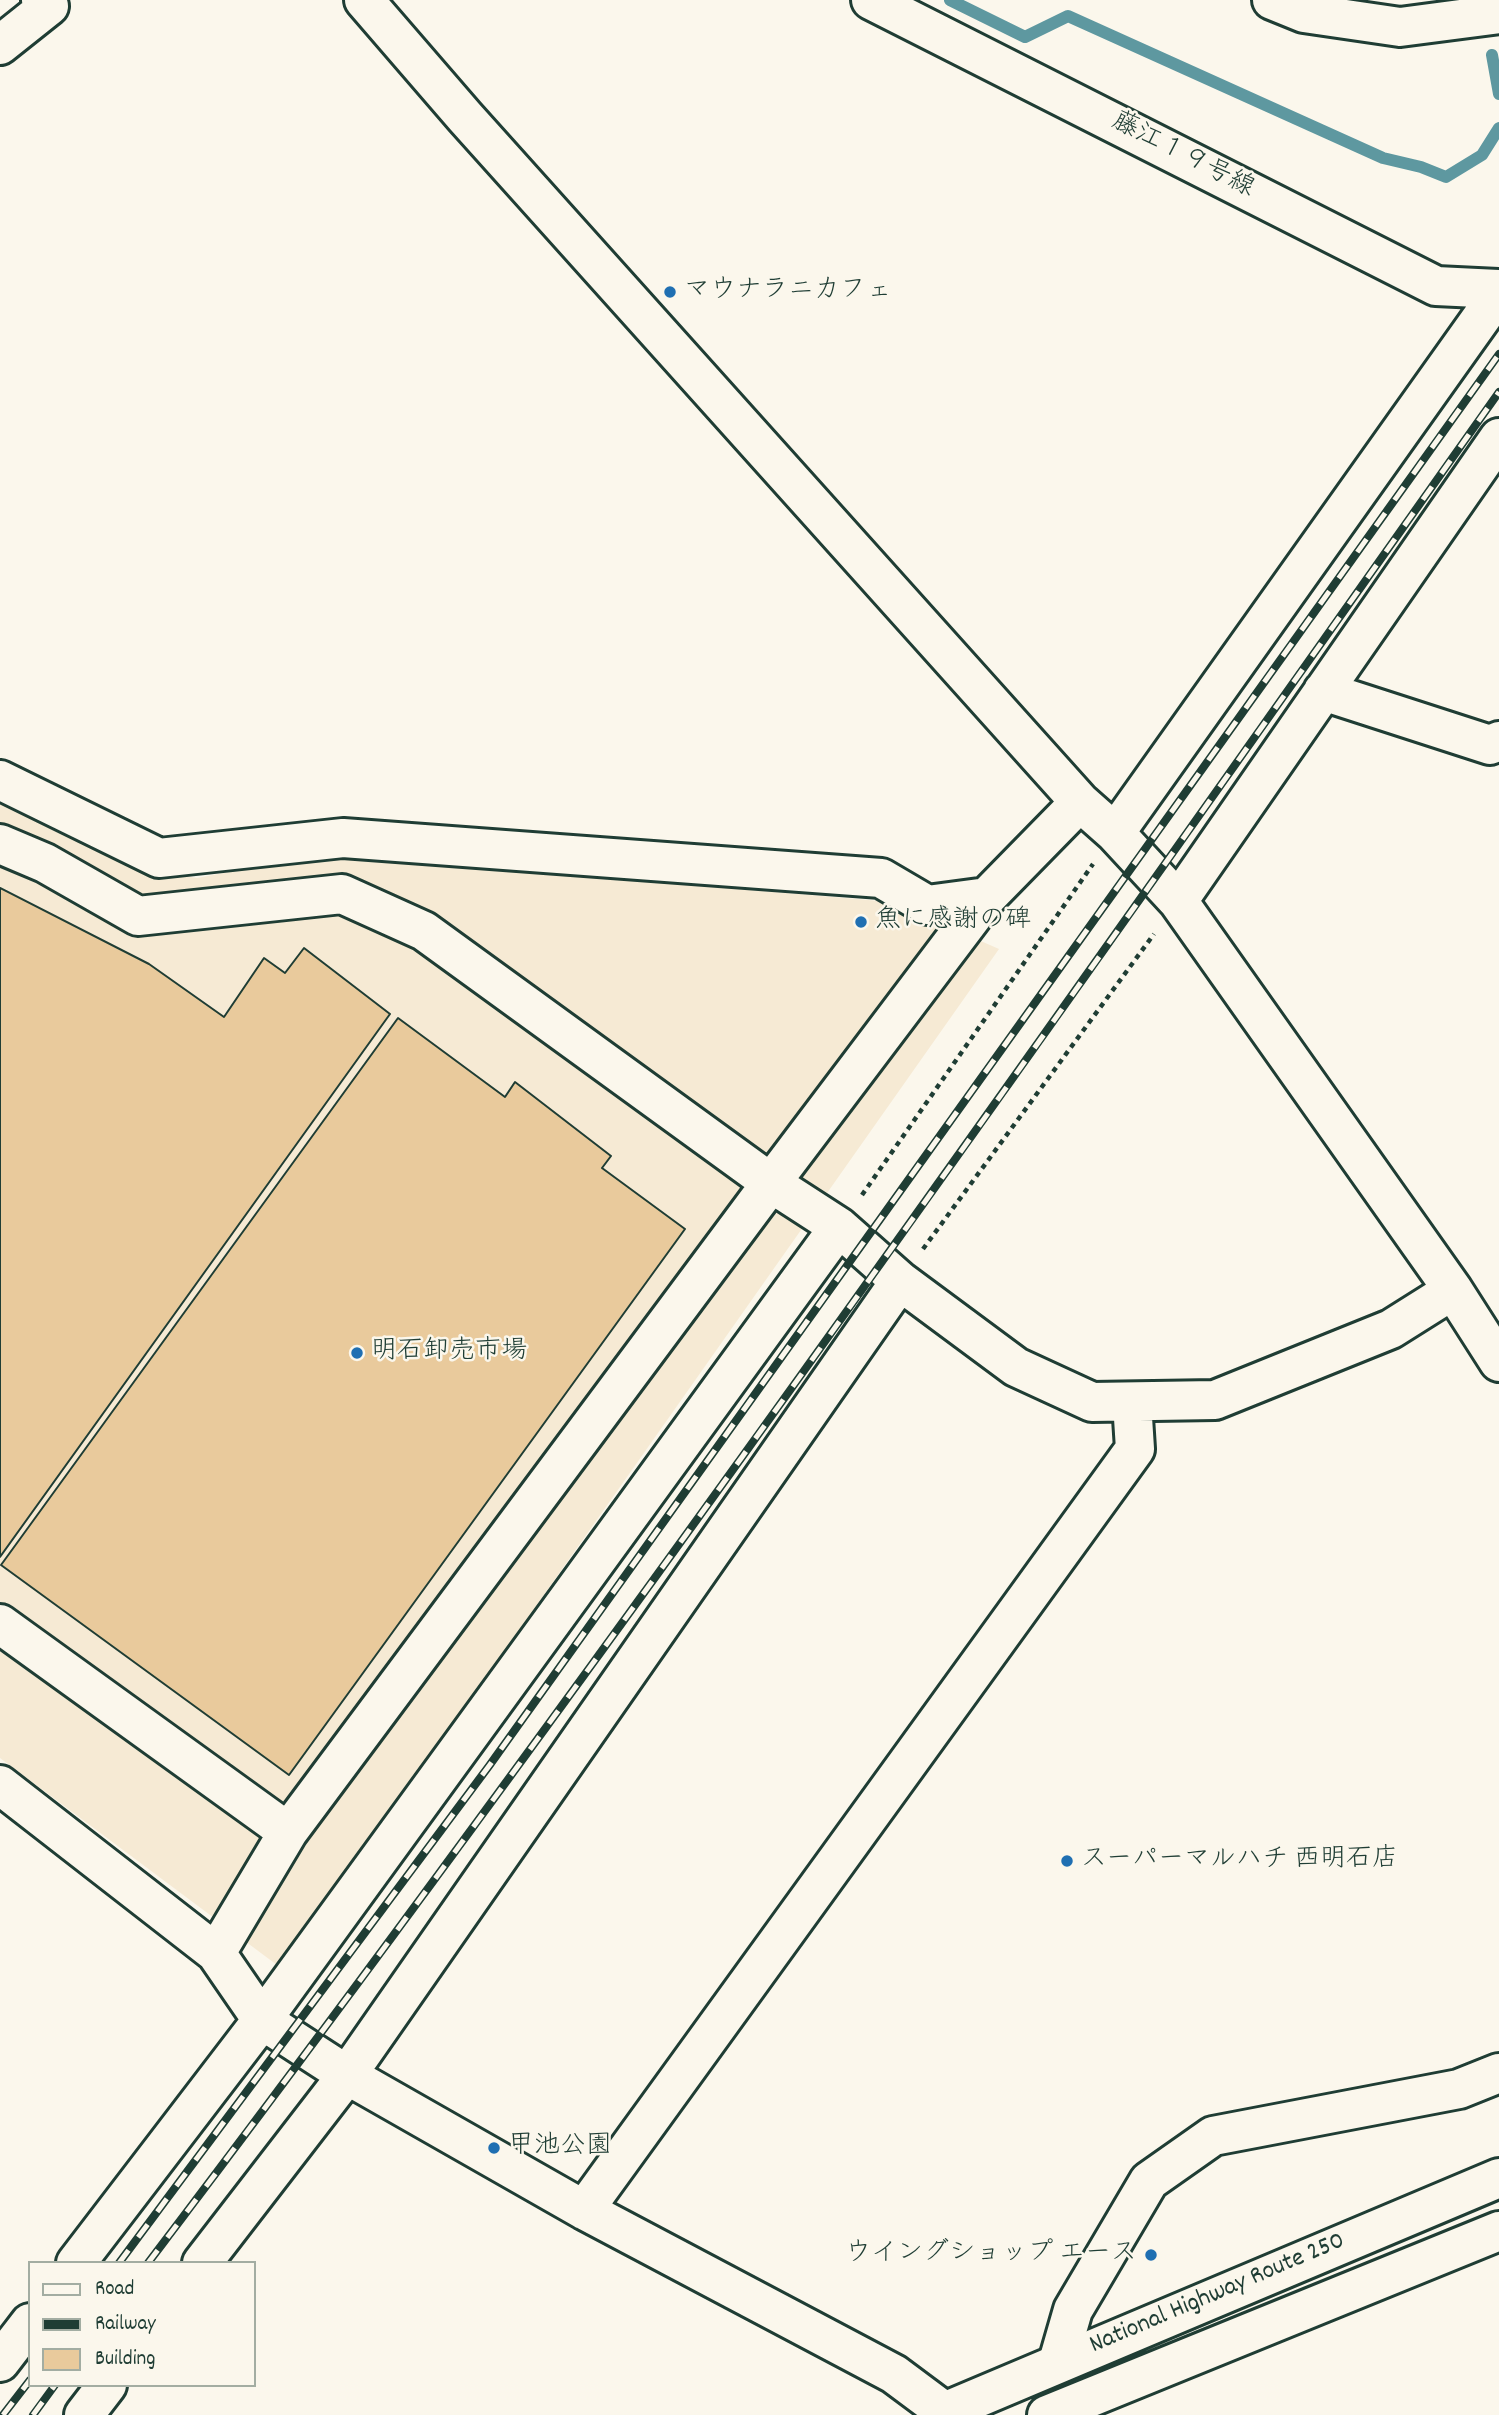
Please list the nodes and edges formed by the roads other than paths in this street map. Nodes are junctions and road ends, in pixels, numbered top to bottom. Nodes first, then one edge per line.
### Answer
1 (41, 0) edge
2 (364, 0) edge
3 (871, 0) edge
4 (1272, 0) edge
5 (1499, 14) edge
6 (0, 46) edge
7 (1499, 291) edge
8 (1499, 438) edge
9 (1323, 691) junction
10 (1499, 741) edge
11 (0, 780) edge
12 (1080, 802) junction
13 (1115, 833) junction
14 (0, 844) edge
15 (987, 897) junction
16 (1178, 901) junction
17 (771, 1183) junction
18 (839, 1227) junction
19 (900, 1281) junction
20 (1453, 1290) junction
21 (1499, 1362) edge
22 (1132, 1402) junction
23 (0, 1624) edge
24 (1, 1787) edge
25 (288, 1832) junction
26 (216, 1953) junction
27 (262, 2020) junction
28 (1499, 2073) edge
29 (347, 2075) junction
30 (1499, 2178) edge
31 (584, 2210) junction
32 (1499, 2231) edge
33 (78, 2261) edge
34 (204, 2261) edge
35 (28, 2326) edge
36 (2, 2358) edge
37 (1058, 2362) junction
38 (105, 2387) edge
39 (944, 2414) edge
40 (84, 2415) edge
41 (1047, 2415) edge

1 - 6 main road
2 - 12 main road
3 - 7 main road, 藤江１９号線
4 - 5 main road
7 - 13 main road
8 - 9 main road
9 - 10 main road
9 - 16 main road
11 - 15 main road
12 - 13 main road
12 - 15 main road
13 - 16 main road
14 - 17 main road
15 - 17 main road
16 - 20 main road
17 - 18 main road
17 - 25 main road
18 - 19 main road
18 - 27 main road
19 - 22 main road
19 - 29 main road
20 - 21 main road
20 - 22 main road
22 - 31 main road
23 - 25 main road
24 - 26 main road
25 - 26 main road
26 - 27 main road
27 - 29 main road
27 - 33 main road
28 - 37 main road
29 - 31 main road
29 - 34 main road
30 - 37 main road, National Highway Route 250
31 - 39 main road
32 - 41 main road, National Highway Route 250
35 - 36 main road
37 - 39 main road, National Highway Route 250
38 - 40 main road

